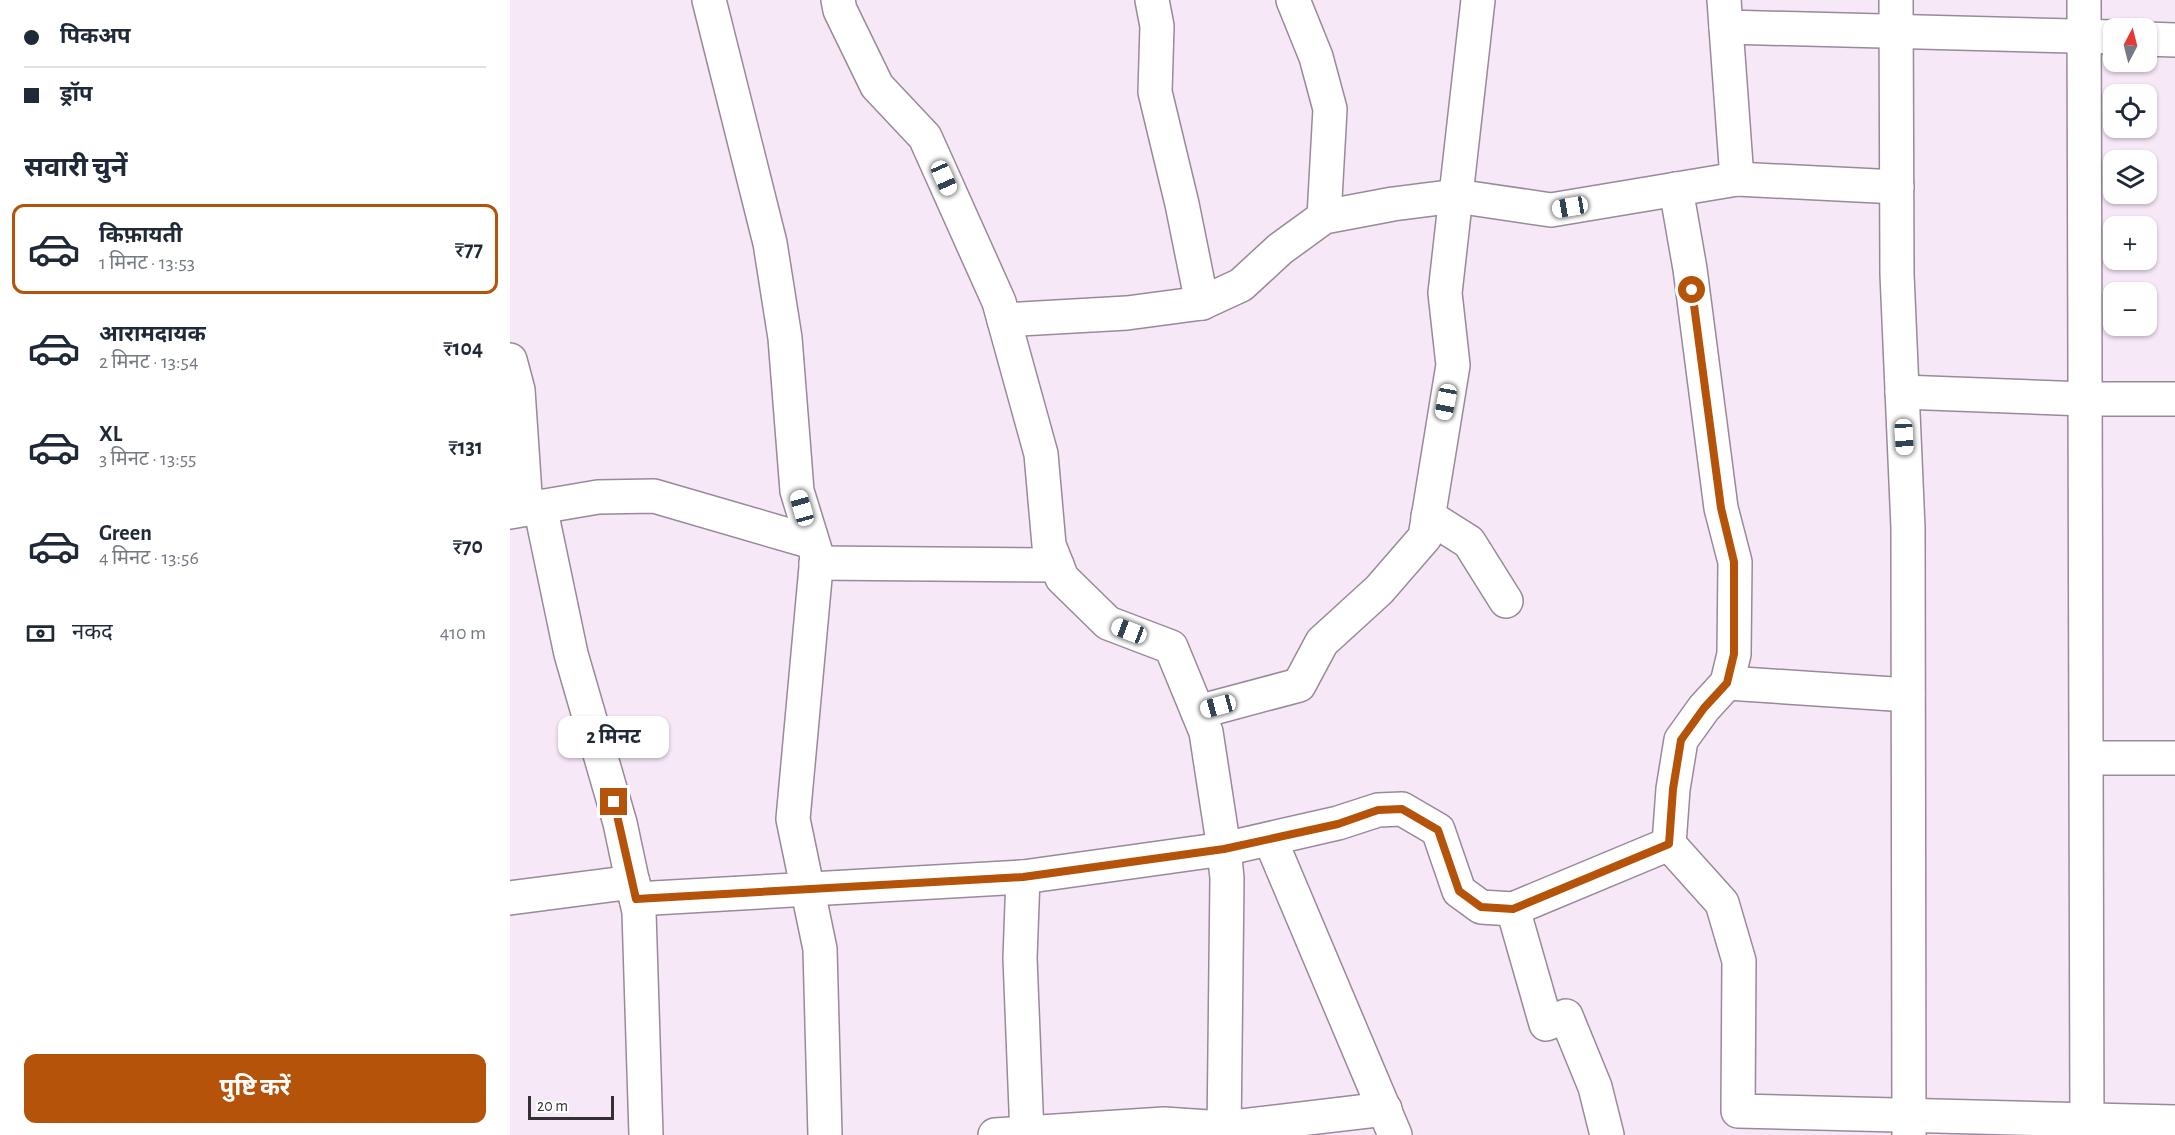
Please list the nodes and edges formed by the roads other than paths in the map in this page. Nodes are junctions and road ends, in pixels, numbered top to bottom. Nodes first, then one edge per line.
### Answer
1 (709, 0) edge
2 (838, 0) edge
3 (1152, 0) edge
4 (1293, 0) edge
5 (1478, 0) edge
6 (2084, 0) edge
7 (1725, 14) edge
8 (1896, 15) edge
9 (2099, 37) edge
10 (2157, 39) edge
11 (2175, 40) edge
12 (1737, 179) junction
13 (1897, 187) junction
14 (1676, 189) junction
15 (1456, 196) junction
16 (1324, 217) junction
17 (1202, 303) junction
18 (1004, 320) junction
19 (510, 360) edge
20 (1902, 392) junction
21 (2085, 399) junction
22 (2175, 399) edge
23 (526, 509) edge
24 (1428, 516) junction
25 (814, 552) junction
26 (1057, 565) junction
27 (1506, 601) dead end
28 (1727, 683) junction
29 (1908, 695) junction
30 (1198, 712) junction
31 (2087, 758) junction
32 (2175, 758) edge
33 (1270, 839) junction
34 (1669, 844) junction
35 (1224, 849) junction
36 (1023, 877) junction
37 (634, 890) junction
38 (807, 890) junction
39 (510, 898) edge
40 (1513, 909) junction
41 (1390, 1122) edge
42 (2175, 1122) edge
43 (1908, 1124) edge
44 (2088, 1128) edge
45 (1224, 1131) edge
46 (1027, 1134) edge
47 (646, 1135) edge
48 (825, 1135) edge
49 (995, 1135) edge
50 (1607, 1135) edge

1 - 25 street
2 - 18 street
3 - 17 street
4 - 16 street
5 - 15 street
6 - 9 street
7 - 8 street
7 - 12 street
8 - 9 street
8 - 13 street
9 - 21 street
10 - 11 street
12 - 13 street
12 - 14 street
13 - 20 street
14 - 15 street
14 - 28 street
15 - 16 street
15 - 24 street
16 - 17 street
17 - 18 street
18 - 26 street
19 - 23 street
20 - 21 street
20 - 29 street
21 - 22 street
21 - 31 street
23 - 25 street
23 - 37 street
24 - 27 street
24 - 30 street
25 - 26 street
25 - 38 street
26 - 30 street
28 - 29 street
28 - 34 street
29 - 43 street
30 - 35 street
31 - 32 street
31 - 44 street
33 - 35 street
33 - 40 street
33 - 41 street
34 - 40 street
34 - 43 street
35 - 36 street
35 - 45 street
36 - 38 street
36 - 46 street
37 - 38 street
37 - 39 street
37 - 47 street
38 - 48 street
40 - 50 street
41 - 45 street
42 - 44 street
43 - 44 street
45 - 46 street
46 - 49 street

